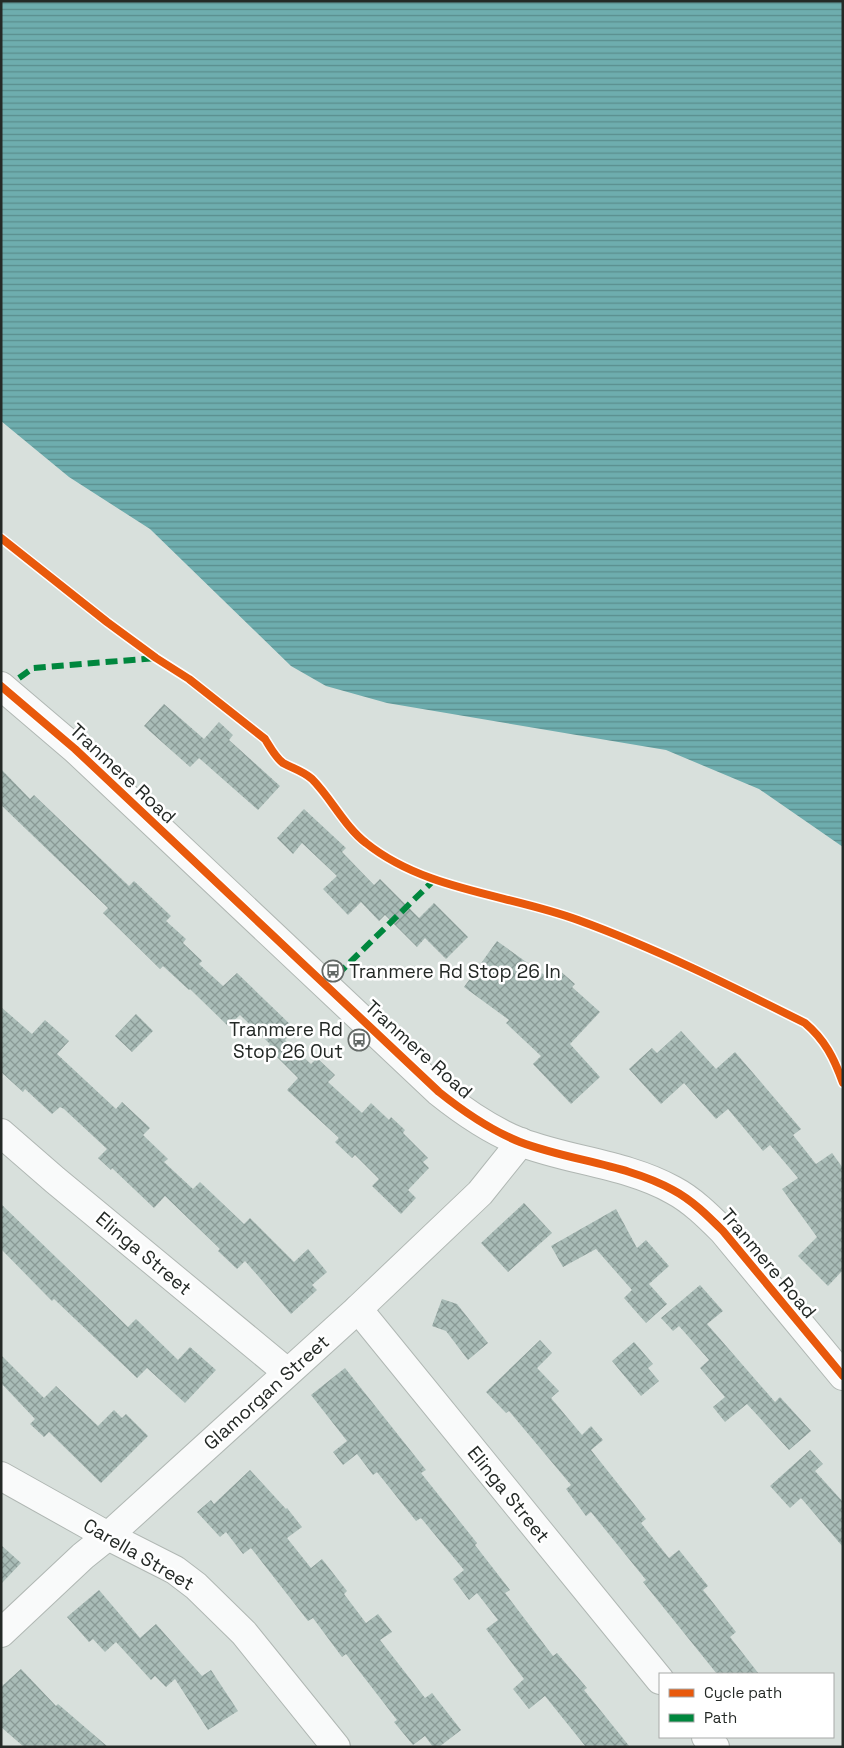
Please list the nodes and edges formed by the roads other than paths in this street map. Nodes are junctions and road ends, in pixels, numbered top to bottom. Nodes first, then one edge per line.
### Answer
1 (1, 686) edge
2 (1, 1133) edge
3 (521, 1142) junction
4 (358, 1309) junction
5 (287, 1372) junction
6 (843, 1376) edge
7 (1, 1476) edge
8 (108, 1536) junction
9 (1, 1633) edge
10 (659, 1679) edge
11 (336, 1747) edge

1 - 3 street, Tranmere Road
2 - 5 street, Elinga Street
3 - 4 street, Glamorgan Street
3 - 6 street, Tranmere Road
4 - 5 street, Glamorgan Street
4 - 10 street, Elinga Street
5 - 8 street, Glamorgan Street
7 - 8 street, Carella Street
8 - 9 street, Glamorgan Street
8 - 11 street, Carella Street

